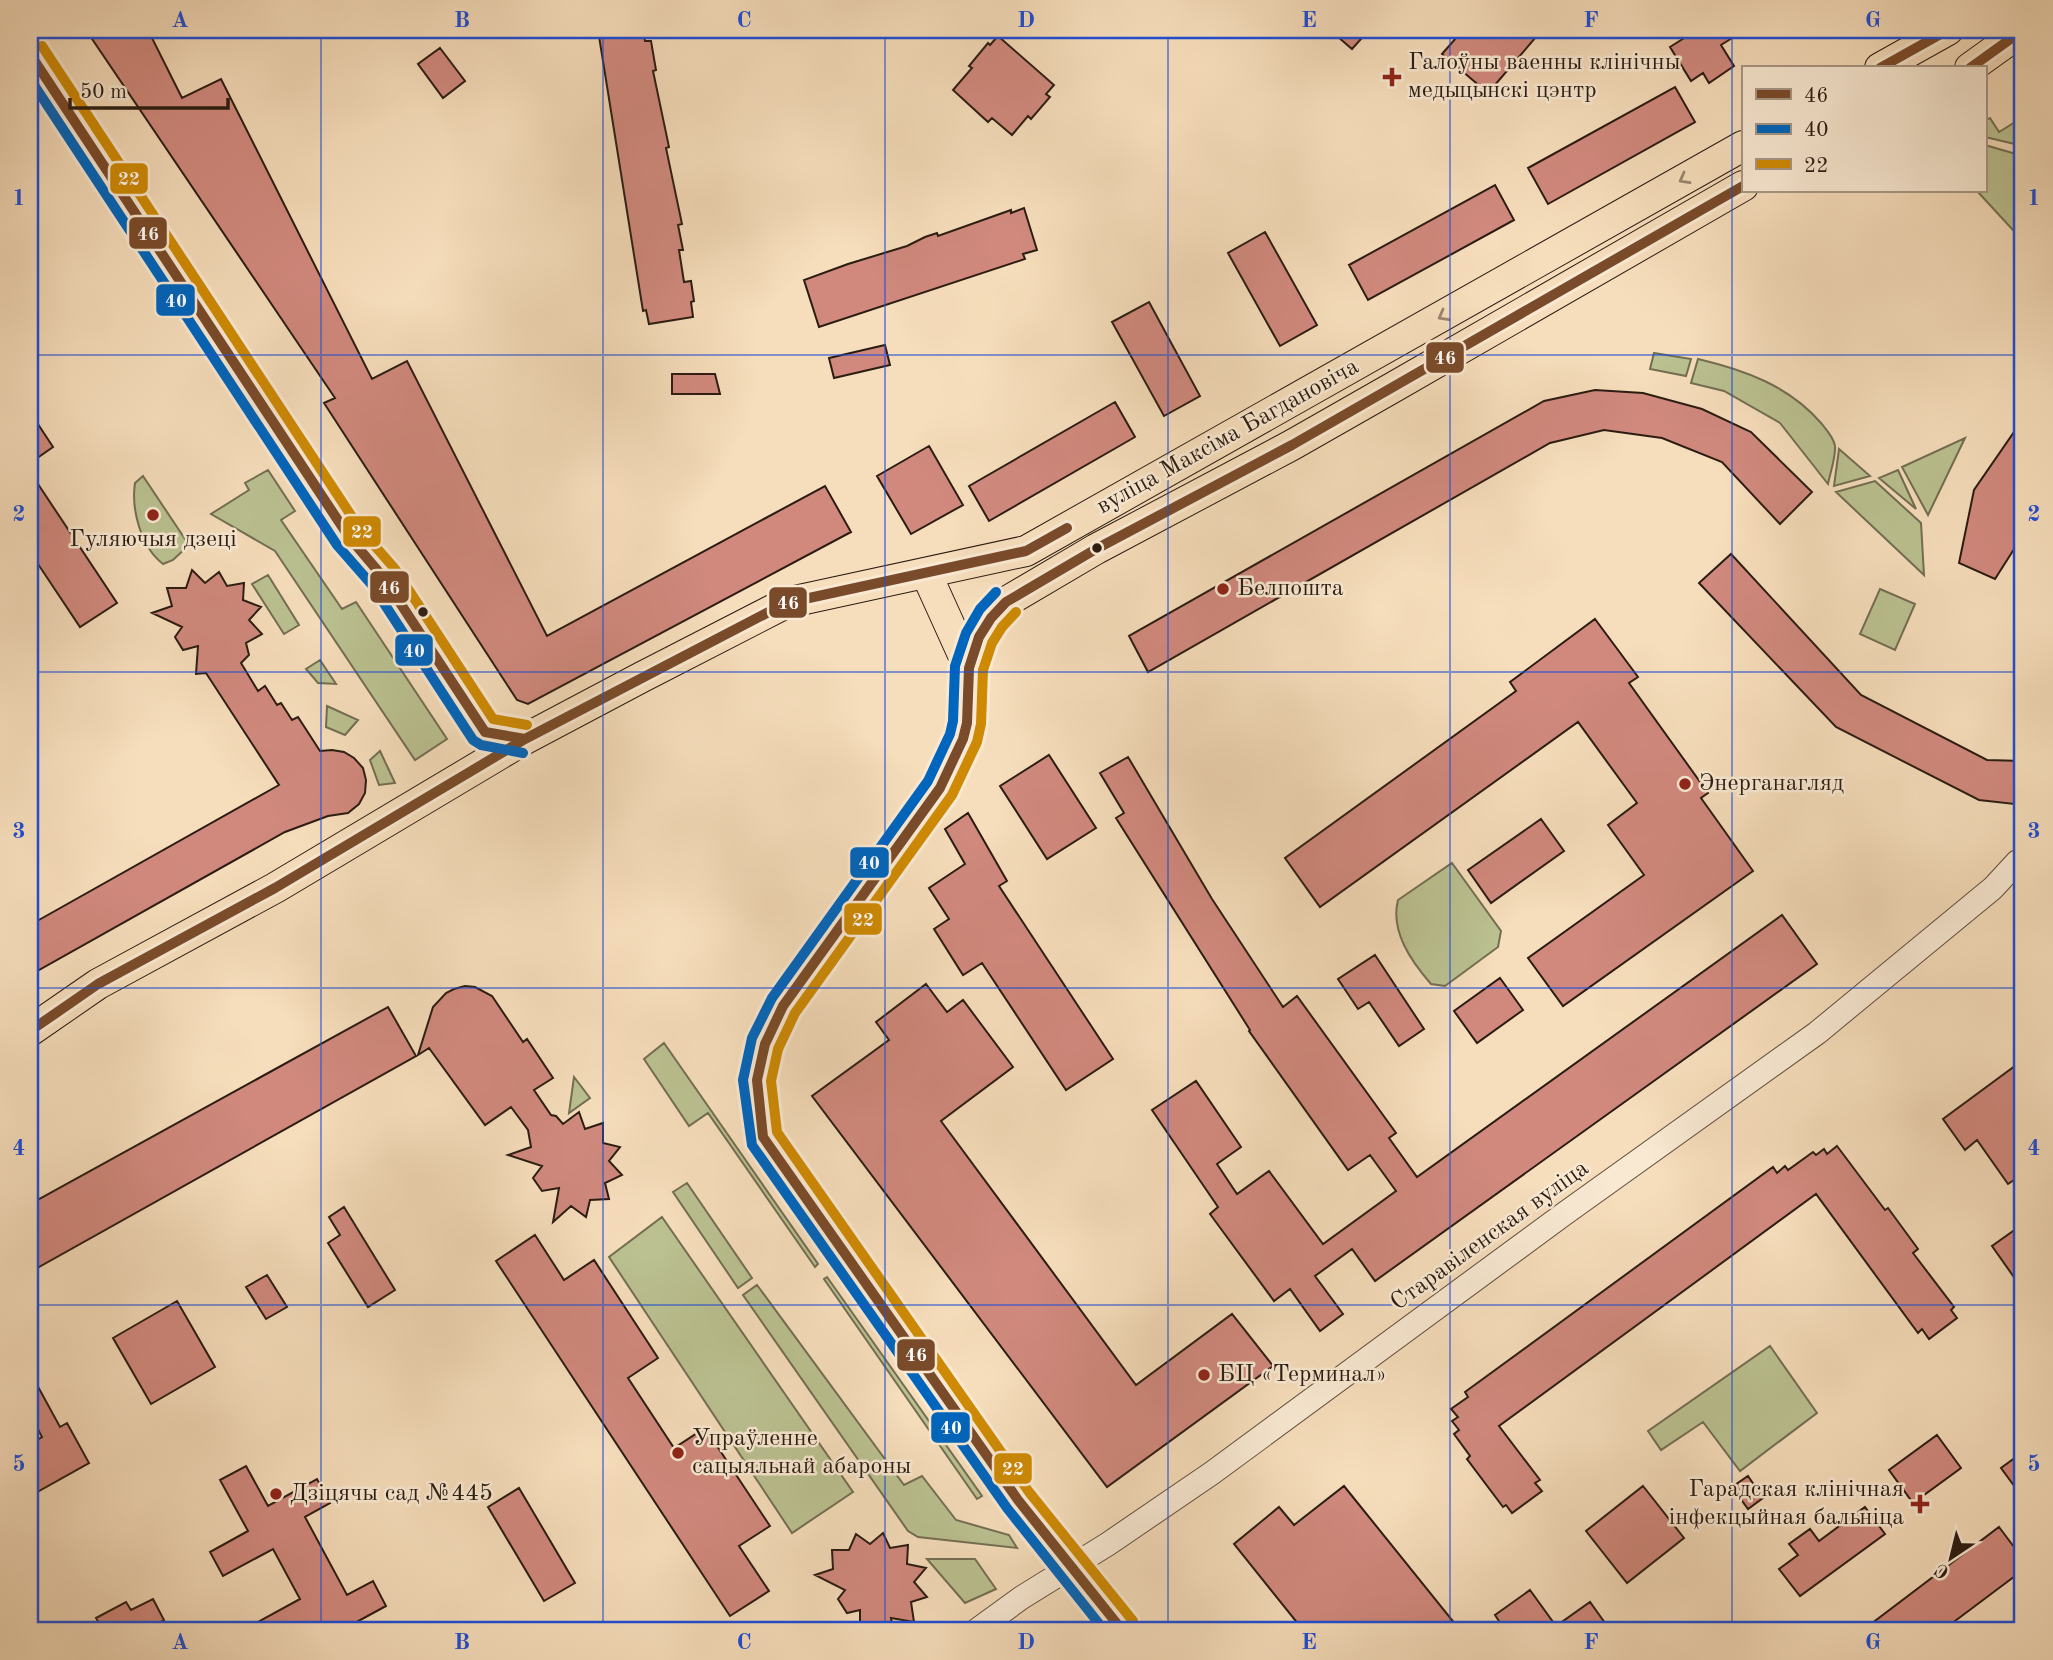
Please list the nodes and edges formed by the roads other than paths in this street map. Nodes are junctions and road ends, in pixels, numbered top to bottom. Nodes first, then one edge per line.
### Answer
1 (1948, 30) edge
2 (2023, 30) edge
3 (30, 54) edge
4 (1884, 66) edge
5 (1973, 66) edge
6 (1742, 147) edge
7 (1742, 187) edge
8 (1485, 292) junction
9 (1508, 323) junction
10 (349, 537) junction
11 (926, 573) junction
12 (969, 667) junction
13 (525, 739) junction
14 (469, 771) junction
15 (2017, 862) dead end
16 (30, 1031) edge
17 (1070, 1566) junction
18 (977, 1630) edge
19 (1122, 1630) edge

1 - 4 main road
2 - 5 main road
3 - 10 main road
6 -> 8 main road, вуліца Максіма Багдановіча
7 - 9 main road, вуліца Максіма Багдановіча
8 - 9 main road
8 -> 11 main road, вуліца Максіма Багдановіча
9 - 12 main road, вуліца Максіма Багдановіча
10 - 13 main road
10 - 14 main road
11 - 12 main road
11 - 13 main road, вуліца Максіма Багдановіча
12 - 17 main road
13 - 14 main road, вуліца Максіма Багдановіча
14 - 16 main road, вуліца Максіма Багдановіча
15 - 17 street, Старавіленская вуліца
17 - 18 street, Старавіленская вуліца
17 - 19 main road

